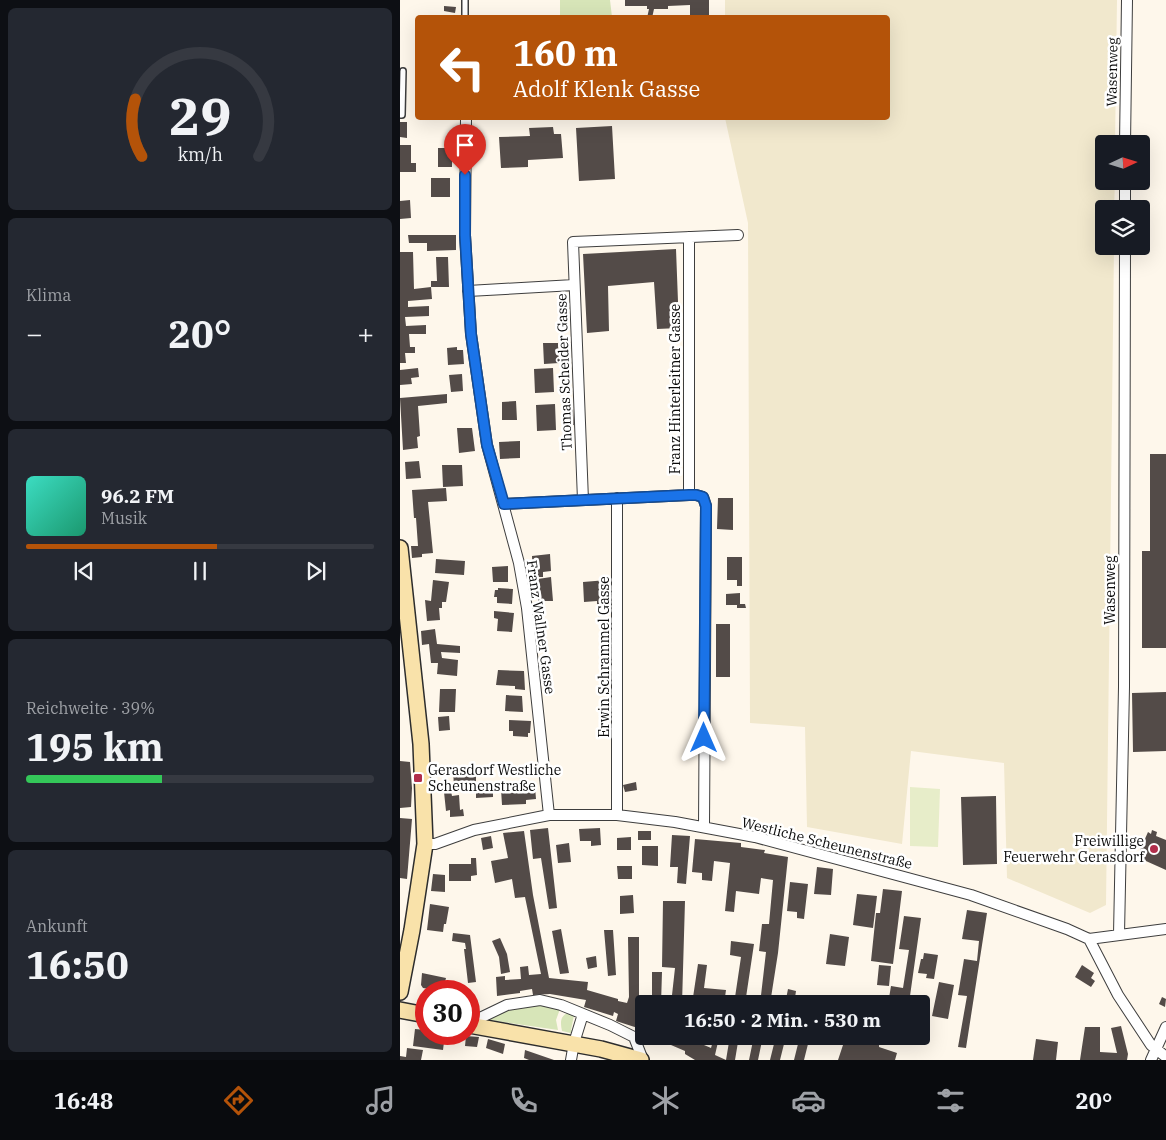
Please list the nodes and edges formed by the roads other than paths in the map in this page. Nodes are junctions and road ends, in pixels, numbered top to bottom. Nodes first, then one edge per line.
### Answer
1 (465, 0) edge
2 (1126, 0) edge
3 (466, 15) edge
4 (403, 72) dead end
5 (400, 115) edge
6 (466, 120) edge
7 (1125, 135) edge
8 (738, 235) dead end
9 (689, 237) junction
10 (1125, 255) edge
11 (574, 285) junction
12 (468, 291) junction
13 (689, 495) junction
14 (617, 498) junction
15 (584, 500) junction
16 (504, 504) junction
17 (400, 548) edge
18 (404, 616) edge
19 (549, 815) junction
20 (617, 815) junction
21 (704, 827) junction
22 (425, 844) junction
23 (406, 929) edge
24 (1166, 929) edge
25 (1119, 934) junction
26 (1089, 939) junction
27 (400, 992) edge
28 (400, 1010) edge
29 (415, 1013) edge
30 (583, 1014) junction
31 (480, 1018) edge
32 (480, 1027) edge
33 (1166, 1027) edge
34 (574, 1044) junction
35 (1155, 1049) junction
36 (1166, 1057) edge
37 (571, 1060) edge
38 (642, 1060) edge
39 (1151, 1060) edge

1 - 3 lane
2 - 7 street, Wasenweg
4 - 5 lane
6 - 12 street, Franz Wallner Gasse
8 - 9 street
9 - 11 street, Thomas Scheider Gasse
9 - 13 street, Franz Hinterleitner Gasse
10 - 25 street, Wasenweg
11 - 12 street
11 - 15 street, Thomas Scheider Gasse
12 - 16 street, Franz Wallner Gasse
13 - 14 street
13 - 21 street
14 - 15 street
14 - 20 street, Erwin Schrammel Gasse
15 - 16 street
16 - 19 street, Franz Wallner Gasse
17 - 18 main road
18 - 22 main road
19 - 20 street, Westliche Scheunenstraße
19 - 22 street, Westliche Scheunenstraße
20 - 21 street, Westliche Scheunenstraße
21 - 26 street, Westliche Scheunenstraße
22 - 23 main road
23 - 27 main road
24 - 25 street
25 - 26 street
26 - 35 street
28 - 29 main road
30 - 31 street
30 - 34 street
30 - 38 street
32 - 34 main road
33 - 35 street
34 - 37 street
34 - 38 main road
35 - 36 street
35 - 39 street

